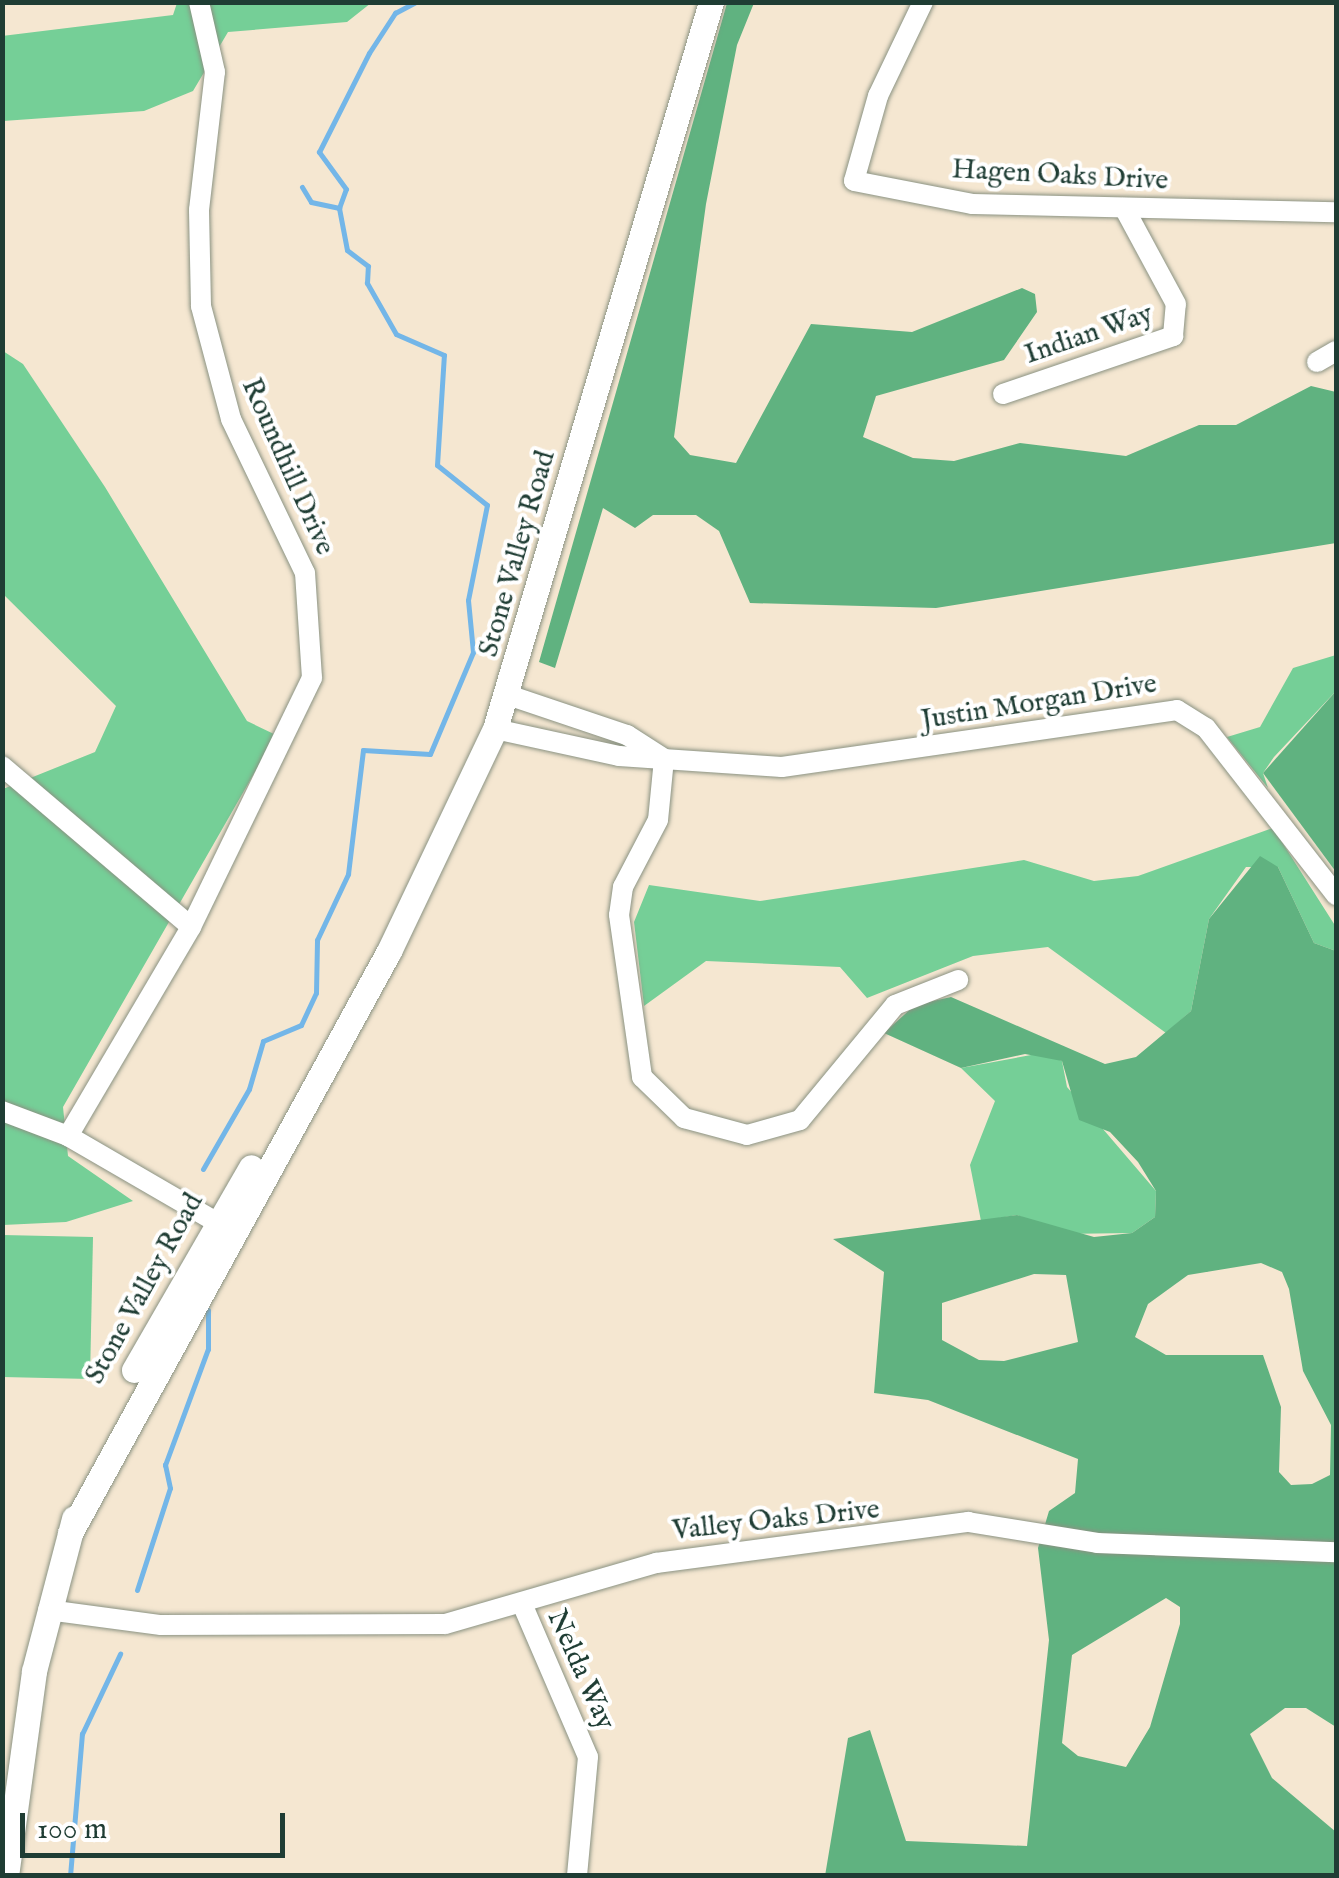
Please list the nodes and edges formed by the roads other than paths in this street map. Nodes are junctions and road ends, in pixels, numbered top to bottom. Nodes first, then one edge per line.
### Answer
1 (200, 2) edge
2 (710, 2) edge
3 (924, 2) edge
4 (1124, 208) junction
5 (1336, 212) edge
6 (1336, 351) edge
7 (1317, 362) dead end
8 (1003, 394) dead end
9 (508, 695) junction
10 (495, 729) junction
11 (664, 759) junction
12 (2, 766) edge
13 (1336, 895) edge
14 (191, 927) junction
15 (958, 980) dead end
16 (2, 1111) edge
17 (68, 1136) junction
18 (222, 1226) junction
19 (1336, 1552) edge
20 (523, 1606) junction
21 (48, 1610) junction
22 (6, 1876) edge
23 (578, 1876) edge

1 - 14 street, Roundhill Drive
2 - 9 street, Stone Valley Road
3 - 4 street, Hagen Oaks Drive
4 - 5 street, Hagen Oaks Drive
4 - 8 street, Indian Way
6 - 7 street
9 - 10 street, Stone Valley Road
9 - 11 street
10 - 11 street, Justin Morgan Drive
10 - 18 street, Stone Valley Road
11 - 13 street, Justin Morgan Drive
11 - 15 street
12 - 14 street
14 - 17 street, Roundhill Drive
16 - 17 street
17 - 18 street
18 - 21 street, Stone Valley Road
19 - 20 street, Valley Oaks Drive
20 - 21 street, Valley Oaks Drive
20 - 23 street, Nelda Way
21 - 22 street, Stone Valley Road

